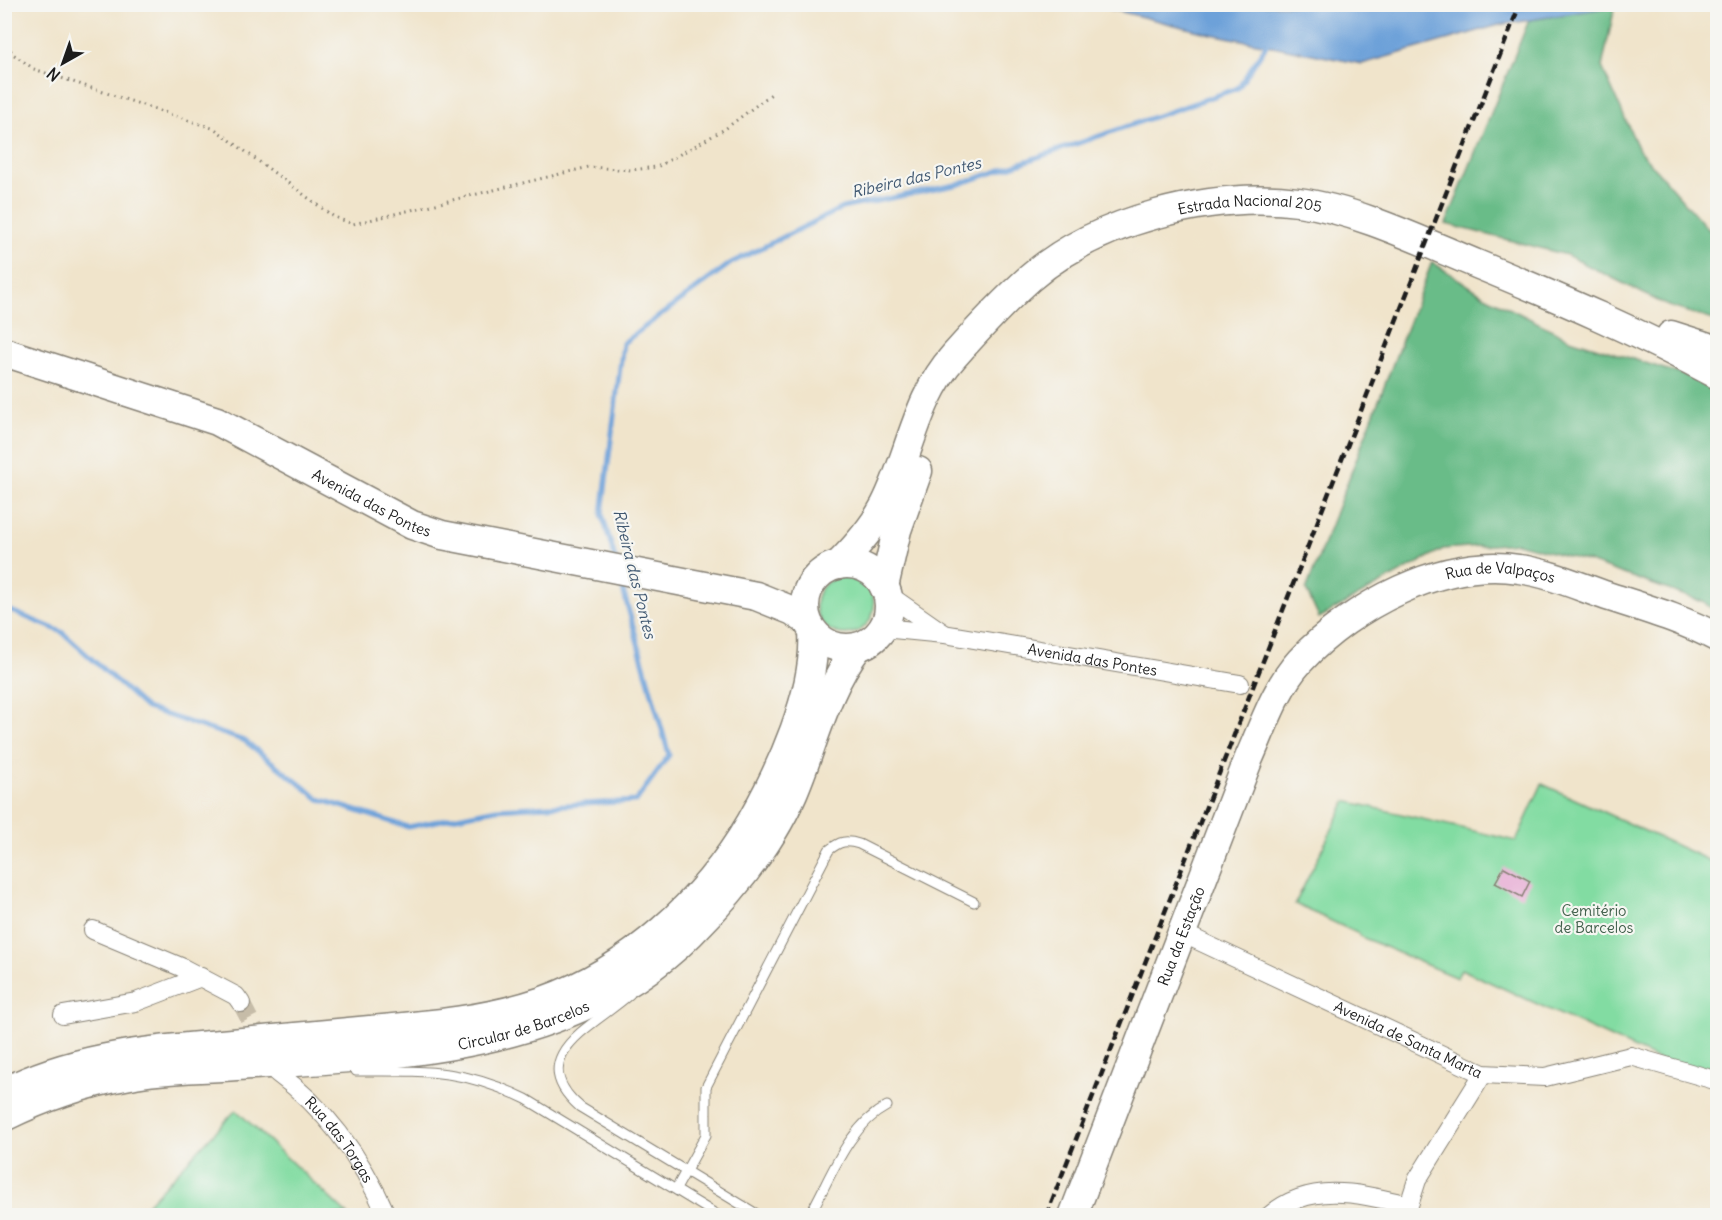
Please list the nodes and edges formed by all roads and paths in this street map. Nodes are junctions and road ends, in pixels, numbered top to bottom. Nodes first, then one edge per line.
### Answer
1 (4, 40) edge
2 (774, 92) dead end
3 (984, 323) junction
4 (4, 352) edge
5 (1712, 365) edge
6 (827, 571) junction
7 (886, 590) junction
8 (756, 596) junction
9 (810, 627) junction
10 (883, 628) junction
11 (944, 634) junction
12 (1718, 638) edge
13 (858, 647) junction
14 (1299, 662) joint
15 (1240, 684) dead end
16 (974, 902) dead end
17 (93, 930) dead end
18 (1182, 933) junction
19 (655, 967) junction
20 (201, 977) junction
21 (241, 1003) tunnel mouth
22 (63, 1015) dead end
23 (279, 1068) junction
24 (1483, 1074) junction
25 (1718, 1081) edge
26 (4, 1092) edge
27 (887, 1106) dead end
28 (4, 1117) edge
29 (687, 1171) junction
30 (676, 1189) junction
31 (387, 1215) edge
32 (719, 1215) edge
33 (760, 1215) edge
34 (809, 1215) edge
35 (1073, 1215) edge
36 (1269, 1215) edge

1 - 2 path
3 - 5 main road, Estrada Nacional 205
3 - 6 main road, Estrada Nacional 205
3 - 7 main road, Estrada Nacional 205
4 - 8 main road, Avenida das Pontes
6 - 7 main road
6 - 8 main road
6 - 9 main road
7 - 10 main road
7 - 11 street, Avenida das Pontes
8 - 9 main road, Avenida das Pontes
9 - 13 main road
9 - 26 main road, Circular de Barcelos
10 - 11 street, Avenida das Pontes
10 - 13 main road
11 - 15 street, Avenida das Pontes
12 - 14 main road, Rua de Valpaços
13 - 19 main road, Circular de Barcelos
14 - 18 main road, Rua da Estação
16 - 29 lane
17 - 20 street
18 - 24 street, Avenida de Santa Marta
18 - 35 main road, Rua da Estação
19 - 23 main road, Circular de Barcelos
19 - 29 lane
20 - 21 street
20 - 22 street
23 - 28 main road, Circular de Barcelos
23 - 30 lane
23 - 31 street, Rua das Torgas
24 - 25 street, Avenida de Santa Marta
24 - 36 street
27 - 34 lane
29 - 30 lane
29 - 33 lane
30 - 32 lane

